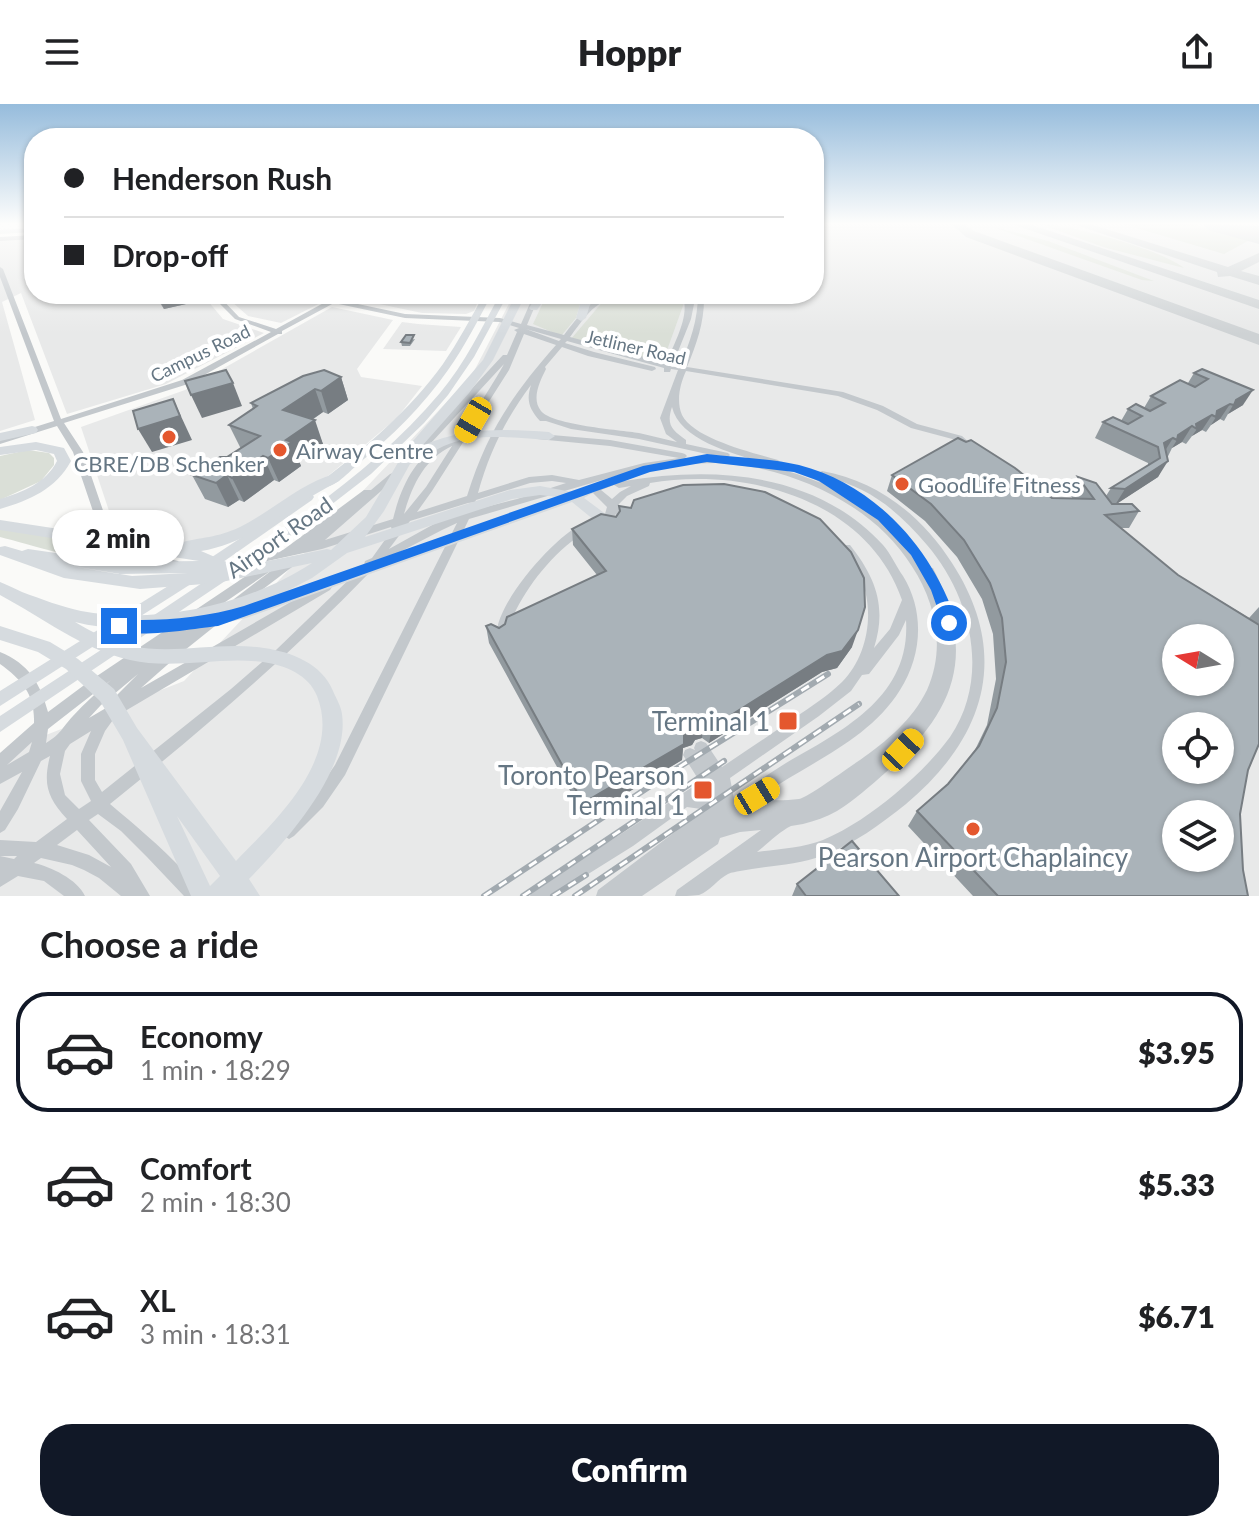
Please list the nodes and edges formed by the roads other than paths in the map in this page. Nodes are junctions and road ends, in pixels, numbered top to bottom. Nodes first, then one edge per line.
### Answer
1 (0, 270) edge
2 (11, 298) junction
3 (0, 300) edge
4 (223, 304) edge
5 (330, 304) edge
6 (348, 304) edge
7 (483, 304) edge
8 (499, 304) edge
9 (516, 304) edge
10 (536, 304) edge
11 (585, 304) edge
12 (596, 304) edge
13 (689, 304) edge
14 (691, 304) edge
15 (701, 304) edge
16 (690, 307) junction
17 (534, 308) joint
18 (581, 318) junction
19 (474, 320) junction
20 (490, 321) junction
21 (279, 332) junction
22 (517, 342) junction
23 (547, 360) junction
24 (667, 369) junction
25 (679, 375) junction
26 (540, 416) junction
27 (62, 423) junction
28 (32, 430) joint
29 (549, 436) junction
30 (427, 442) junction
31 (610, 443) junction
32 (0, 444) edge
33 (969, 446) edge
34 (706, 455) junction
35 (721, 462) junction
36 (779, 467) junction
37 (704, 475) junction
38 (816, 477) junction
39 (334, 478) junction
40 (392, 482) junction
41 (589, 491) junction
42 (0, 504) edge
43 (635, 504) edge
44 (842, 511) junction
45 (0, 525) edge
46 (612, 525) joint
47 (438, 527) junction
48 (394, 537) junction
49 (838, 540) edge
50 (149, 546) junction
51 (2, 550) edge
52 (209, 564) junction
53 (232, 570) junction
54 (131, 582) junction
55 (0, 588) edge
56 (909, 594) junction
57 (20, 598) junction
58 (243, 598) junction
59 (81, 617) junction
60 (0, 633) edge
61 (501, 637) edge
62 (0, 657) edge
63 (0, 664) edge
64 (19, 668) junction
65 (846, 687) junction
66 (4, 697) edge
67 (0, 725) edge
68 (130, 734) junction
69 (0, 762) edge
70 (0, 777) edge
71 (313, 799) junction
72 (686, 800) junction
73 (738, 808) junction
74 (0, 825) edge
75 (693, 842) junction
76 (0, 848) edge
77 (0, 864) edge
78 (717, 872) junction
79 (0, 879) edge
80 (77, 896) edge
81 (133, 896) edge
82 (142, 896) edge
83 (194, 896) edge
84 (212, 896) edge
85 (248, 896) edge
86 (538, 896) edge
87 (604, 896) edge
88 (611, 896) edge
89 (628, 896) edge
90 (683, 896) edge

1 - 2 street
2 - 3 street
2 - 27 street
4 - 21 street
5 - 21 street, Campus Road
6 - 19 street, Jetliner Road
7 - 19 main road, Airport Road
8 - 20 main road, Airport Road
9 - 40 highway
10 - 17 highway
11 - 18 highway
12 - 18 street
13 - 16 street
14 - 16 street
15 - 25 street
16 - 24 street
17 - 22 street
18 - 23 street
19 - 20 street, Jetliner Road
19 - 39 main road, Airport Road
20 - 24 street, Jetliner Road
20 - 53 main road, Airport Road
21 - 27 street, Campus Road
22 - 30 street
22 - 48 street
23 - 26 street
23 - 71 street
24 - 25 street, Jetliner Road
25 - 33 street, Jetliner Road
25 - 34 street
25 - 36 street
26 - 31 street
26 - 34 street
27 - 28 street, Campus Road
27 - 32 street, Campus Road
27 - 52 street
28 - 32 highway
29 - 31 street
29 - 40 highway
29 - 48 street
30 - 58 street
30 - 69 street
31 - 35 street
32 - 42 highway
34 - 36 street
34 - 47 street
34 - 52 street
35 - 36 street
35 - 44 street
36 - 38 street
36 - 41 street
36 - 75 street
36 - 78 street
36 - 78 street
37 - 41 street
37 - 46 street
37 - 75 street
38 - 44 street
38 - 73 street
39 - 50 highway
39 - 52 main road, Airport Road
40 - 59 highway
41 - 59 highway
43 - 61 street
44 - 56 street
45 - 50 highway
46 - 54 highway
47 - 54 highway
47 - 70 street
48 - 79 street
49 - 65 street
50 - 52 highway
51 - 52 highway
51 - 54 highway
52 - 53 highway
52 - 66 main road, Airport Road
53 - 67 main road, Airport Road
55 - 57 highway
56 - 65 street
56 - 73 street
57 - 59 highway
57 - 71 highway
58 - 82 street
58 - 83 street
60 - 68 highway
62 - 64 street
63 - 64 street
64 - 74 street
65 - 72 street
68 - 84 highway
68 - 85 highway
71 - 84 highway
72 - 73 street
72 - 86 street
75 - 88 street
76 - 81 street
77 - 80 street
78 - 90 street
87 - 89 street

